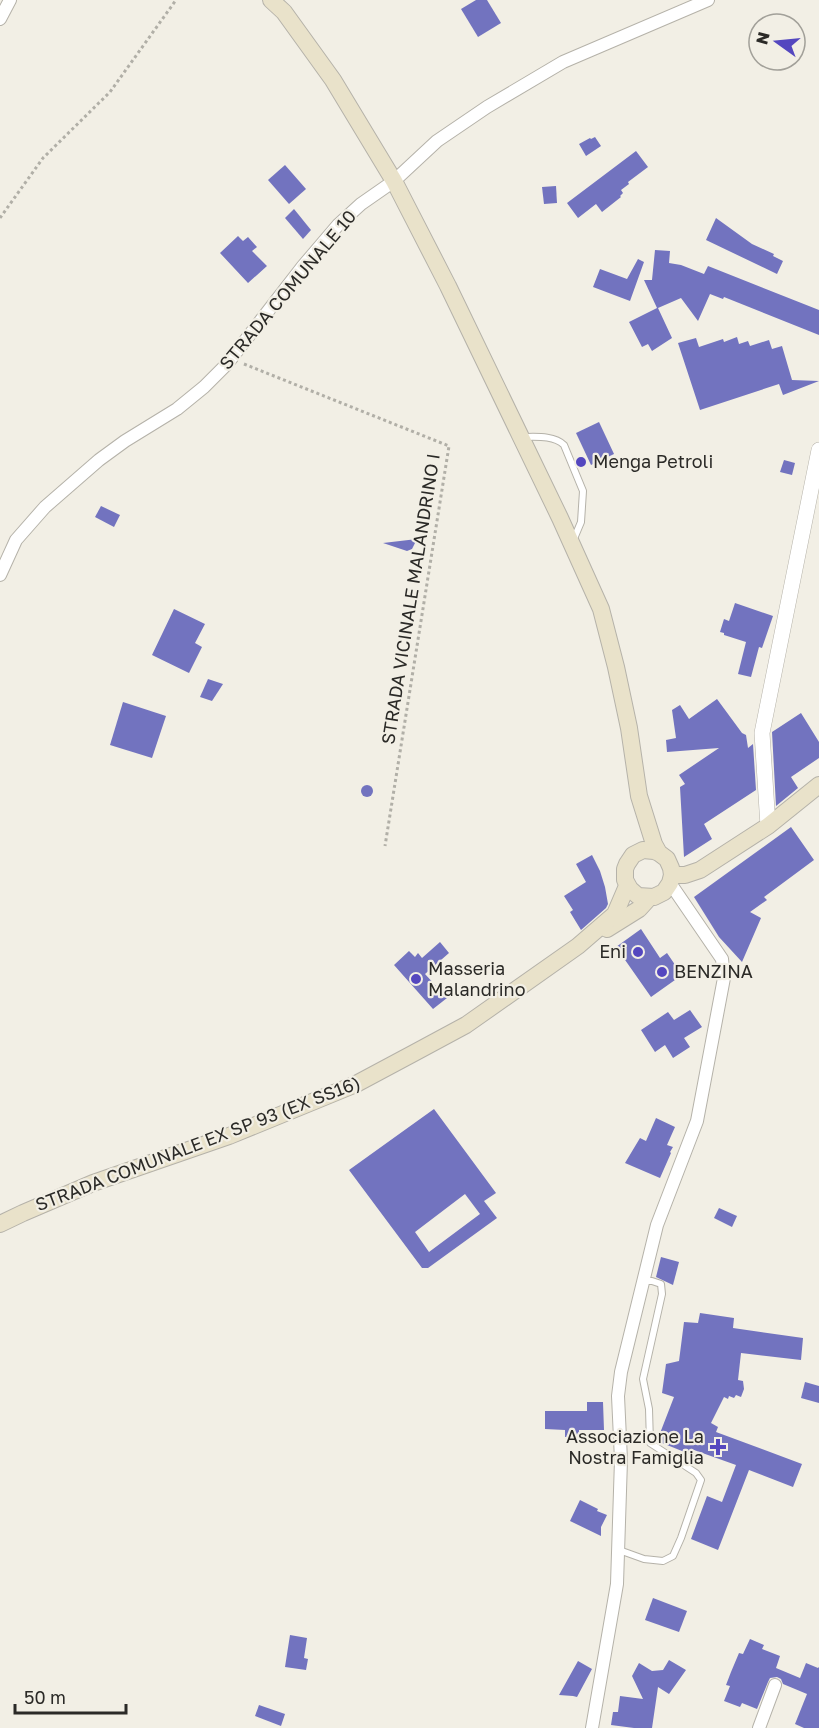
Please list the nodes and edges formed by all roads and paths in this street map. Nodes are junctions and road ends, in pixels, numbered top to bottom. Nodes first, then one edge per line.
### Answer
1 (10, 0) edge
2 (176, 0) edge
3 (271, 0) edge
4 (708, 0) edge
5 (0, 19) edge
6 (394, 181) junction
7 (0, 218) edge
8 (231, 359) junction
9 (521, 437) junction
10 (819, 450) edge
11 (572, 544) junction
12 (0, 575) edge
13 (819, 785) edge
14 (639, 796) junction
15 (768, 826) junction
16 (385, 846) dead end
17 (633, 855) junction
18 (668, 869) junction
19 (627, 886) junction
20 (649, 898) junction
21 (578, 946) junction
22 (0, 1224) edge
23 (642, 1281) junction
24 (618, 1550) junction
25 (775, 1685) dead end
26 (592, 1728) edge
27 (759, 1728) edge

1 - 5 street
2 - 7 path
3 - 6 main road
4 - 6 street, STRADA COMUNALE 10
6 - 8 street, STRADA COMUNALE 10
6 - 9 main road
8 - 12 street, STRADA COMUNALE 10
8 - 16 path, STRADA VICINALE MALANDRINO I
9 - 11 main road
9 - 11 lane
10 - 15 street
11 - 14 main road
13 - 15 main road
14 - 17 main road
14 - 18 main road
15 - 18 main road
17 - 18 main road
17 - 19 main road
18 - 20 main road
18 - 23 street
19 - 20 main road
19 - 21 main road, STRADA COMUNALE EX SP 93 (EX SS16)
20 - 21 main road, STRADA COMUNALE EX SP 93 (EX SS16)
21 - 22 main road, STRADA COMUNALE EX SP 93 (EX SS16)
23 - 24 street
23 - 24 lane
24 - 26 street
25 - 27 street

